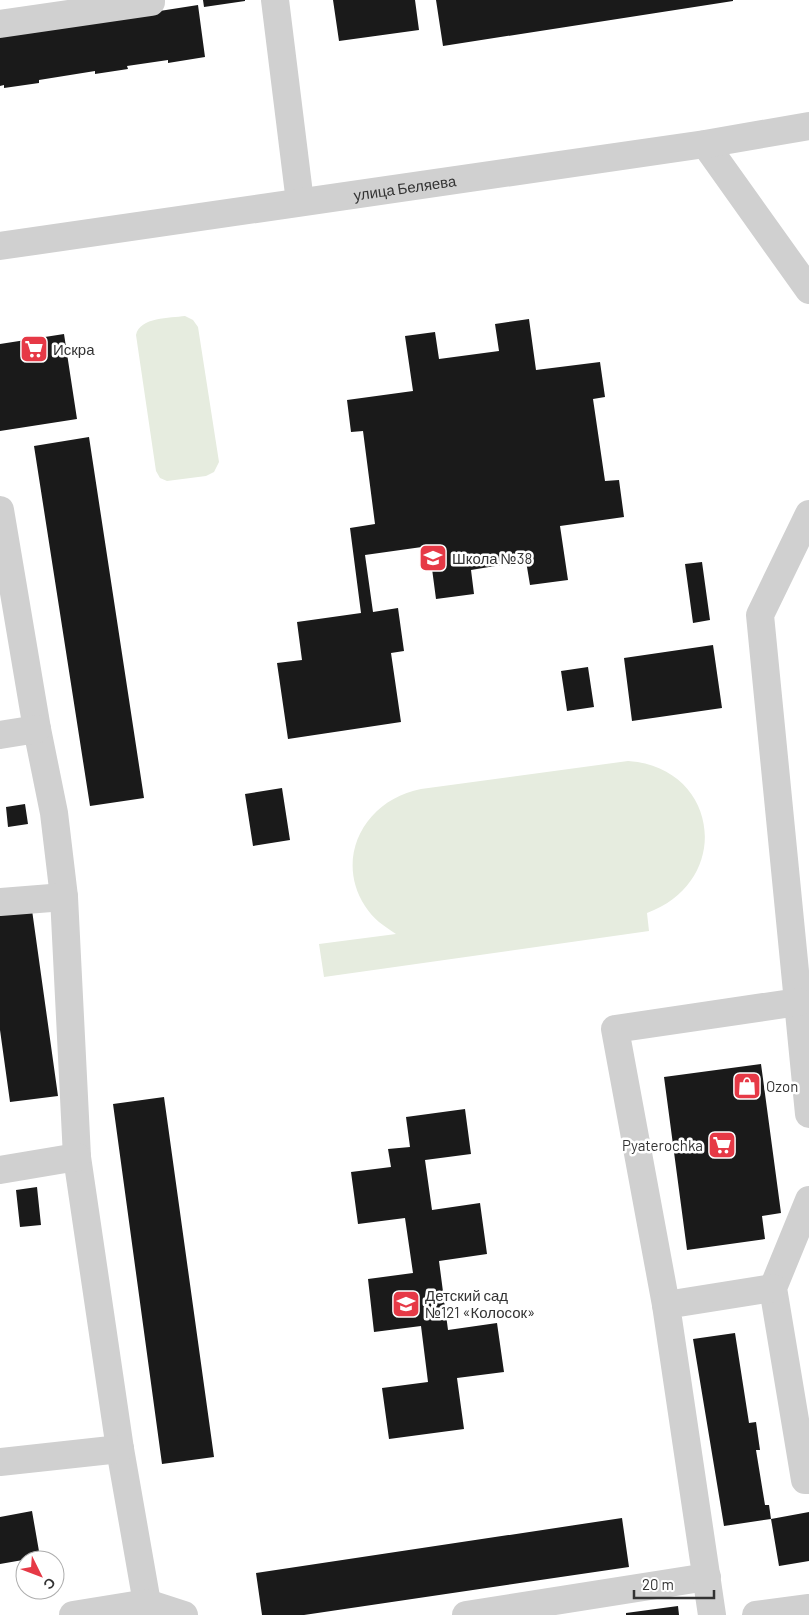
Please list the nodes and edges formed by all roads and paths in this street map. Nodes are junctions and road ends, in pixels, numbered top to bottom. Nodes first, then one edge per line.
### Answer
1 (151, 0) edge
2 (275, 0) edge
3 (0, 24) edge
4 (809, 126) edge
5 (705, 144) junction
6 (300, 202) junction
7 (0, 246) edge
8 (809, 290) edge
9 (0, 510) edge
10 (809, 514) edge
11 (37, 729) junction
12 (0, 734) edge
13 (64, 897) junction
14 (0, 902) edge
15 (798, 1002) junction
16 (809, 1114) edge
17 (77, 1157) junction
18 (0, 1170) edge
19 (809, 1200) edge
20 (772, 1288) junction
21 (666, 1305) junction
22 (120, 1449) junction
23 (0, 1462) edge
24 (809, 1480) edge
25 (707, 1577) junction
26 (147, 1602) junction
27 (577, 1606) edge
28 (809, 1608) edge
29 (73, 1615) edge
30 (184, 1615) edge
31 (466, 1615) edge
32 (712, 1615) edge
33 (756, 1615) edge

1 - 3 street
2 - 6 street
4 - 5 street, улица Беляева
5 - 6 street, улица Беляева
5 - 8 street
6 - 7 street, улица Беляева
9 - 11 street
10 - 15 street
11 - 12 street
11 - 13 street
13 - 14 street
13 - 17 street
15 - 16 street
15 - 21 street
17 - 18 street
17 - 22 street
19 - 20 street
20 - 21 street
20 - 24 street
21 - 25 street
22 - 23 street
22 - 26 street
25 - 27 street
25 - 32 street
26 - 29 street
26 - 30 street
27 - 31 street
28 - 33 street

